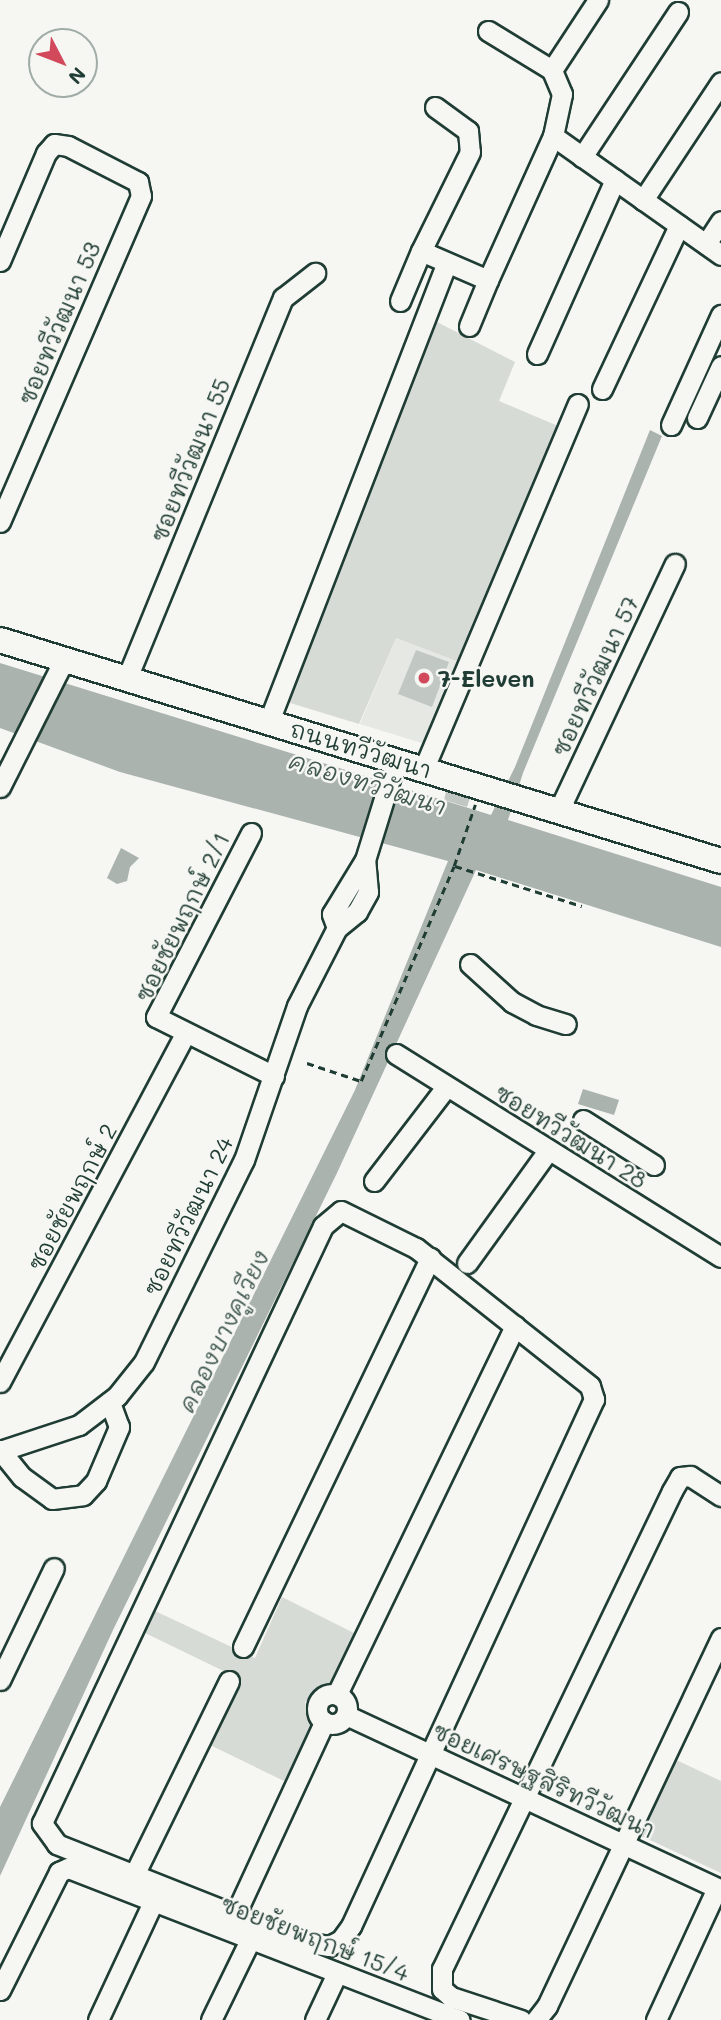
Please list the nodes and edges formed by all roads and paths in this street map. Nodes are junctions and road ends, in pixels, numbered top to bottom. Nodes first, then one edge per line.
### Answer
1 (598, 0) edge
2 (678, 12) dead end
3 (488, 31) dead end
4 (552, 70) junction
5 (721, 82) edge
6 (435, 107) dead end
7 (553, 136) junction
8 (582, 157) junction
9 (615, 180) junction
10 (643, 200) junction
11 (721, 221) edge
12 (679, 225) junction
13 (713, 250) edge
14 (421, 251) junction
15 (0, 261) edge
16 (447, 263) junction
17 (315, 273) dead end
18 (488, 280) junction
19 (400, 300) dead end
20 (721, 315) edge
21 (469, 326) dead end
22 (537, 354) dead end
23 (721, 366) edge
24 (602, 389) dead end
25 (578, 404) dead end
26 (697, 418) dead end
27 (671, 425) dead end
28 (0, 522) edge
29 (675, 564) dead end
30 (0, 640) edge
31 (59, 672) junction
32 (127, 678) junction
33 (269, 721) junction
34 (396, 760) junction
35 (424, 768) junction
36 (0, 787) edge
37 (473, 808) dead end
38 (559, 810) junction
39 (251, 833) dead end
40 (719, 856) edge
41 (455, 865) junction
42 (582, 906) dead end
43 (470, 964) dead end
44 (566, 1024) dead end
45 (185, 1034) junction
46 (397, 1054) dead end
47 (307, 1063) dead end
48 (274, 1076) junction
49 (446, 1087) junction
50 (583, 1119) dead end
51 (547, 1152) junction
52 (654, 1165) dead end
53 (374, 1181) dead end
54 (721, 1257) edge
55 (430, 1258) junction
56 (467, 1263) dead end
57 (515, 1326) junction
58 (0, 1382) edge
59 (110, 1402) junction
60 (0, 1450) edge
61 (721, 1496) edge
62 (54, 1568) dead end
63 (721, 1638) edge
64 (243, 1647) dead end
65 (1, 1675) edge
66 (229, 1681) dead end
67 (337, 1694) junction
68 (346, 1715) junction
69 (324, 1722) junction
70 (431, 1755) junction
71 (524, 1798) junction
72 (623, 1844) junction
73 (134, 1875) junction
74 (719, 1889) edge
75 (153, 1902) junction
76 (235, 1915) junction
77 (250, 1940) junction
78 (337, 1973) junction
79 (0, 1990) edge
80 (422, 2013) edge
81 (98, 2020) edge
82 (211, 2020) edge
83 (315, 2020) edge
84 (459, 2020) edge
85 (521, 2020) edge
86 (536, 2020) edge
87 (656, 2020) edge

1 - 4 street
2 - 8 street
3 - 4 street
4 - 7 street
5 - 10 street
6 - 14 street
7 - 8 street
7 - 18 street
8 - 9 street
9 - 10 street
9 - 22 street
10 - 12 street
11 - 13 street
12 - 13 street
12 - 24 street
14 - 16 street
14 - 19 street
15 - 28 street, ซอยทวีวัฒนา 53
16 - 18 street
16 - 33 street
17 - 32 street, ซอยทวีวัฒนา 55
18 - 21 street
20 - 27 street
23 - 26 street
25 - 35 street
29 - 38 street, ซอยทวีวัฒนา 57
30 - 31 main road, ถนนทวีวัฒนา
31 - 32 main road, ถนนทวีวัฒนา
31 - 36 street
32 - 33 main road, ถนนทวีวัฒนา
33 - 34 main road, ถนนทวีวัฒนา
34 - 35 main road, ถนนทวีวัฒนา
34 - 48 street, ซอยทวีวัฒนา 24
35 - 38 main road, ถนนทวีวัฒนา
37 - 41 path
38 - 40 main road, ถนนทวีวัฒนา
39 - 45 street, ซอยชัยพฤกษ์ 2/1
41 - 42 path
41 - 47 path
43 - 44 street
45 - 48 street, ซอยชัยพฤกษ์ 2/1
45 - 58 street, ซอยชัยพฤกษ์ 2
46 - 49 street, ซอยทวีวัฒนา 28
48 - 59 street, ซอยทวีวัฒนา 24
49 - 51 street, ซอยทวีวัฒนา 28
49 - 53 street
50 - 52 street
51 - 54 street, ซอยทวีวัฒนา 28
51 - 56 street
55 - 57 street
55 - 64 street
55 - 73 street
57 - 67 street
57 - 70 street
59 - 60 street, ซอยทวีวัฒนา 24
59 - 60 street
61 - 71 street
62 - 65 street
63 - 72 street
66 - 73 street
67 - 68 street
67 - 69 street
68 - 69 street
68 - 70 street, ซอยเศรษฐสิริทวีวัฒนา
69 - 76 street
70 - 71 street, ซอยเศรษฐสิริทวีวัฒนา
70 - 76 street
71 - 72 street, ซอยเศรษฐสิริทวีวัฒนา
71 - 85 street
72 - 74 street, ซอยเศรษฐสิริทวีวัฒนา
72 - 86 street
73 - 76 street
74 - 87 street
75 - 77 street, ซอยชัยพฤกษ์ 15/4
75 - 79 street, ซอยชัยพฤกษ์ 15/4
75 - 81 street
77 - 78 street, ซอยชัยพฤกษ์ 15/4
77 - 82 street
78 - 80 street, ซอยชัยพฤกษ์ 15/4
78 - 83 street
80 - 84 street, ซอยชัยพฤกษ์ 15/4

